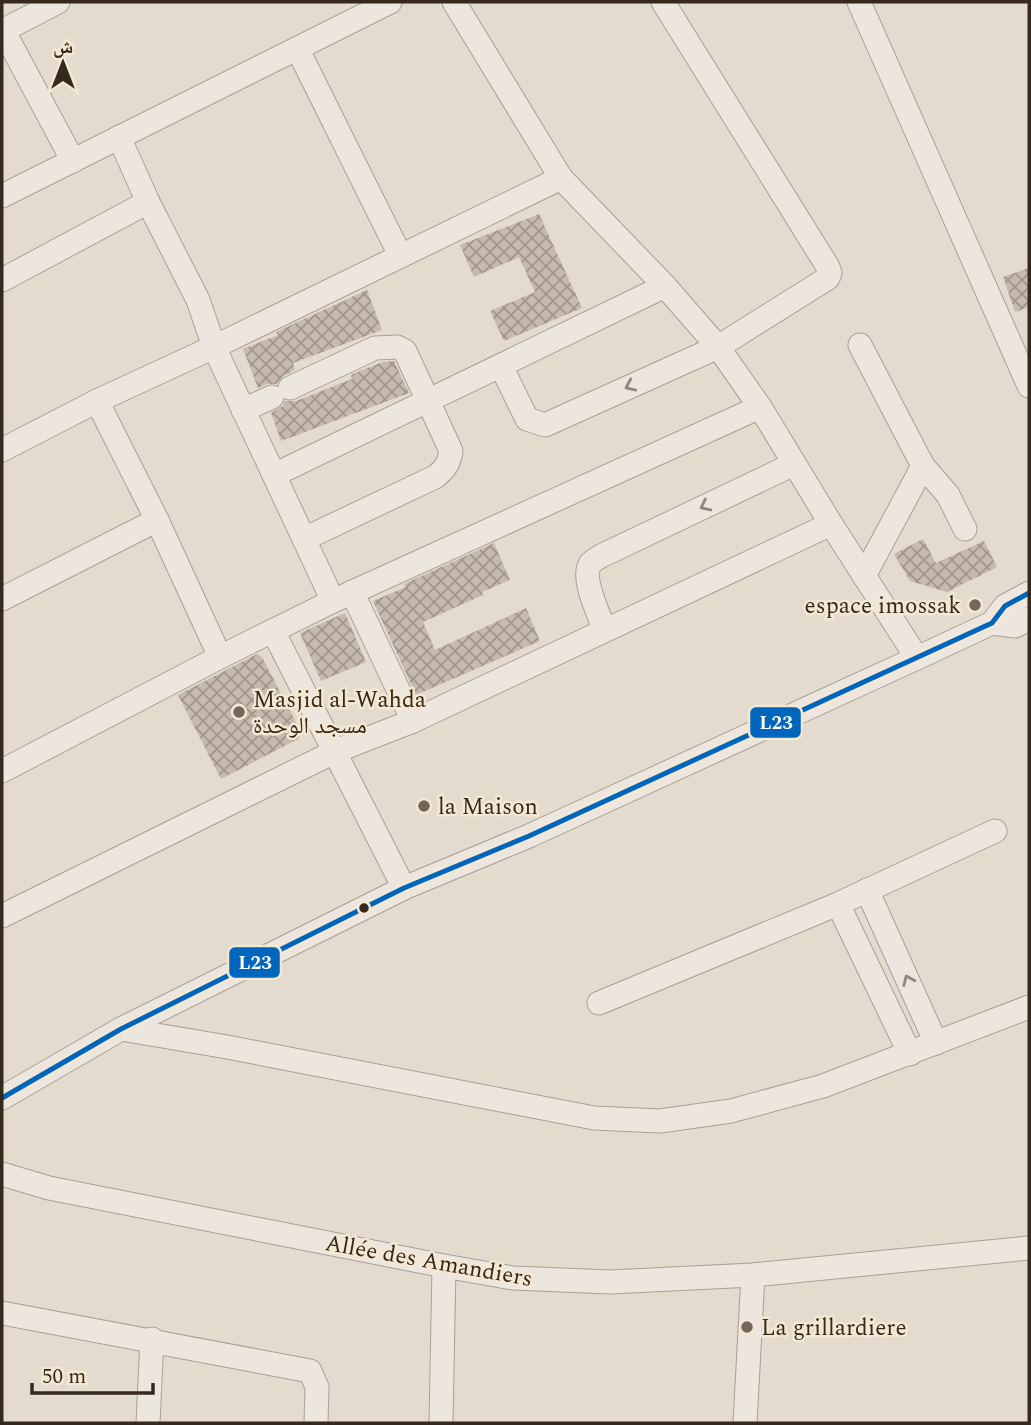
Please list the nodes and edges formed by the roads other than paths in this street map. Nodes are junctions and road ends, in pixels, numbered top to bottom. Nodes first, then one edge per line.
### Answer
1 (390, 2) edge
2 (454, 2) edge
3 (663, 2) edge
4 (859, 2) edge
5 (50, 3) edge
6 (2, 30) edge
7 (298, 50) junction
8 (119, 137) junction
9 (73, 161) junction
10 (561, 178) junction
11 (2, 196) edge
12 (148, 202) junction
13 (400, 255) junction
14 (2, 280) edge
15 (665, 286) junction
16 (860, 345) dead end
17 (214, 347) junction
18 (718, 347) junction
19 (500, 366) junction
20 (1029, 386) edge
21 (97, 401) junction
22 (428, 401) junction
23 (760, 407) junction
24 (243, 410) junction
25 (2, 450) edge
26 (794, 464) junction
27 (923, 466) junction
28 (274, 475) junction
29 (157, 520) junction
30 (831, 524) junction
31 (965, 529) dead end
32 (304, 539) junction
33 (864, 576) junction
34 (1029, 593) edge
35 (342, 597) junction
36 (2, 599) edge
37 (1029, 620) edge
38 (992, 623) junction
39 (604, 629) junction
40 (273, 631) junction
41 (220, 657) junction
42 (918, 658) junction
43 (413, 721) junction
44 (336, 751) junction
45 (2, 771) edge
46 (995, 831) dead end
47 (404, 888) junction
48 (867, 890) junction
49 (838, 904) junction
50 (2, 916) edge
51 (599, 1003) dead end
52 (1029, 1007) edge
53 (121, 1029) junction
54 (936, 1042) junction
55 (910, 1054) junction
56 (2, 1098) edge
57 (2, 1174) edge
58 (1029, 1248) edge
59 (444, 1266) junction
60 (752, 1275) junction
61 (2, 1313) edge
62 (152, 1339) junction
63 (148, 1423) edge
64 (317, 1423) edge
65 (441, 1423) edge
66 (745, 1423) edge

1 - 7 street
2 - 10 street
3 - 18 street
4 - 20 street
5 - 6 street
6 - 9 street
7 - 8 street
7 - 13 street
8 - 9 street
8 - 12 street
9 - 11 street
10 - 13 street
10 - 15 street
12 - 14 street
12 - 17 street
13 - 17 street
15 - 18 street
15 - 19 street
16 - 27 street
17 - 21 street
17 - 24 street
18 -> 19 street
18 - 23 street
19 - 22 street
21 - 25 street
21 - 29 street
22 - 24 street
22 - 28 street
22 - 32 street
23 - 26 street
23 - 35 street
24 - 28 street
26 - 30 street
26 -> 39 street
27 - 31 street
27 - 33 street
28 - 32 street
29 - 36 street
29 - 41 street
30 - 33 street
30 - 39 street
32 - 35 street
33 - 42 street
34 - 38 street
35 - 40 street
35 - 43 street
37 - 38 street
38 - 42 street
39 - 43 street
40 - 41 street
40 - 44 street
41 - 45 street
42 - 47 street
43 - 44 street
44 - 47 street
44 - 50 street
46 - 48 street
47 - 53 street
48 - 49 street
54 -> 48 street
49 - 51 street
49 - 55 street
52 - 54 street
53 - 55 street
53 - 56 street
54 - 55 street
57 - 59 street, Allée des Amandiers
58 - 60 street, Allée des Amandiers
59 - 60 street, Allée des Amandiers
59 - 65 street
60 - 66 street
61 - 62 street
62 - 63 street
62 - 64 street

